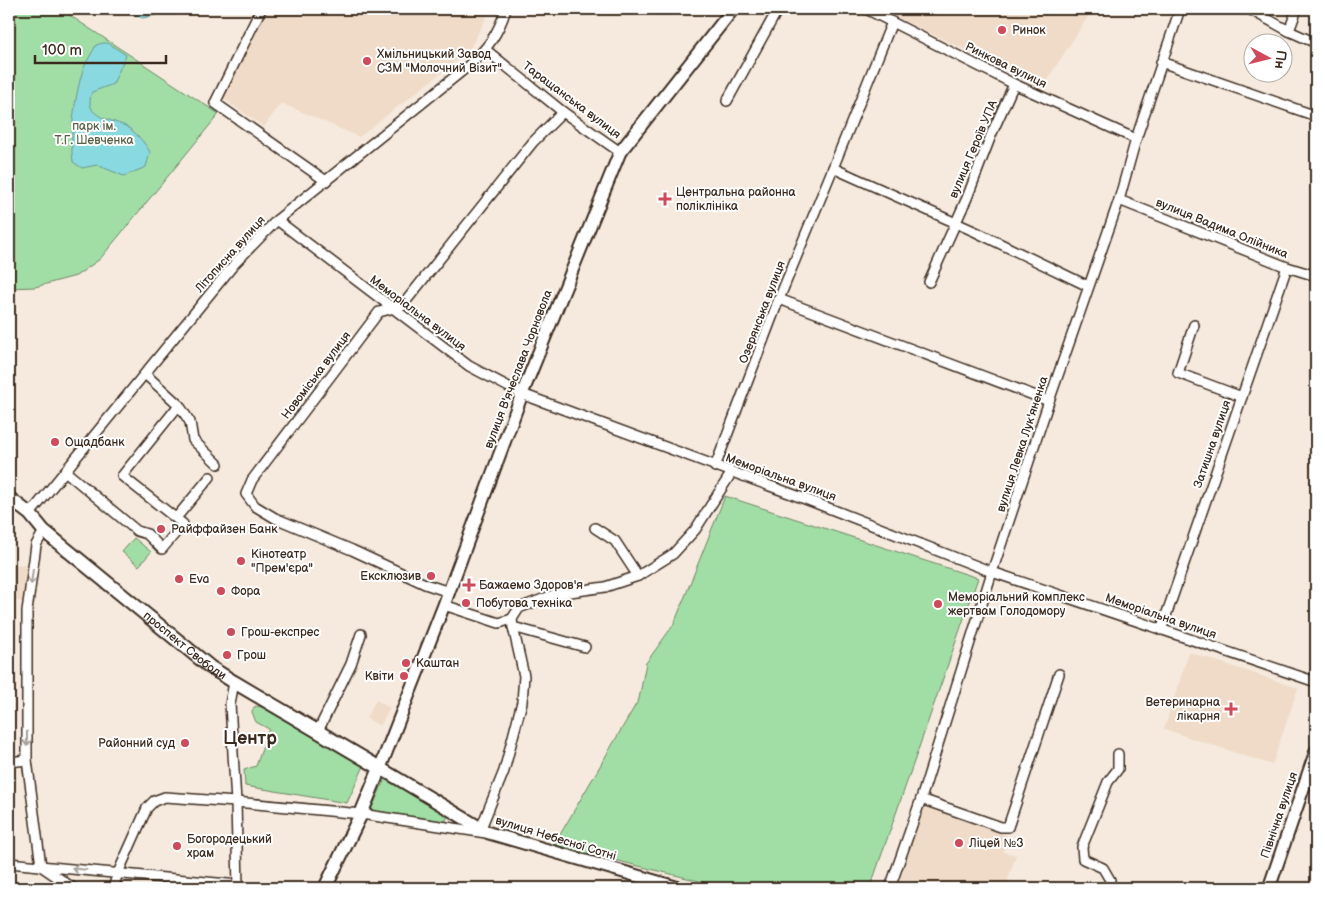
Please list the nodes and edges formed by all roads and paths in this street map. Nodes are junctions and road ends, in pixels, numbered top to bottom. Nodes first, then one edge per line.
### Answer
1 (261, 9) edge
2 (506, 9) edge
3 (733, 9) edge
4 (778, 9) edge
5 (866, 9) edge
6 (1180, 9) edge
7 (1249, 9) edge
8 (1297, 9) edge
9 (892, 22) junction
10 (1289, 31) junction
11 (1316, 43) edge
12 (486, 50) junction
13 (1161, 62) junction
14 (1014, 84) junction
15 (727, 101) dead end
16 (563, 112) junction
17 (1316, 116) edge
18 (1136, 139) junction
19 (620, 152) junction
20 (833, 168) junction
21 (326, 181) junction
22 (1119, 200) junction
23 (277, 220) junction
24 (955, 223) junction
25 (1287, 267) junction
26 (1316, 276) edge
27 (929, 282) dead end
28 (1088, 286) junction
29 (779, 299) junction
30 (392, 309) junction
31 (1194, 325) dead end
32 (145, 374) junction
33 (522, 394) junction
34 (1242, 397) junction
35 (1049, 402) junction
36 (179, 405) junction
37 (218, 464) dead end
38 (716, 467) junction
39 (65, 471) junction
40 (732, 472) junction
41 (210, 477) dead end
42 (9, 498) edge
43 (30, 514) junction
44 (176, 518) junction
45 (595, 528) dead end
46 (44, 531) junction
47 (992, 572) junction
48 (638, 576) junction
49 (448, 592) junction
50 (444, 605) junction
51 (512, 623) junction
52 (1160, 630) junction
53 (360, 634) dead end
54 (585, 647) dead end
55 (1059, 674) dead end
56 (234, 682) junction
57 (1316, 682) edge
58 (318, 731) junction
59 (1316, 751) edge
60 (1118, 754) dead end
61 (27, 760) junction
62 (9, 762) edge
63 (380, 768) junction
64 (921, 799) junction
65 (236, 802) junction
66 (361, 814) junction
67 (485, 831) junction
68 (9, 863) edge
69 (41, 866) junction
70 (118, 873) junction
71 (238, 887) edge
72 (73, 888) edge
73 (113, 888) edge
74 (325, 888) edge
75 (679, 888) edge
76 (890, 888) edge
77 (1108, 888) edge
78 (1268, 888) edge

1 - 21 street
2 - 12 street, Літописна вулиця
3 - 19 street, вулиця В'ячеслава Чорновола
4 - 15 street
5 - 9 street, Ринкова вулиця
6 - 13 street, вулиця Левка Лук'яненка
7 - 10 street
8 - 10 street
9 - 14 street, Ринкова вулиця
9 - 20 street, Озерянська вулиця
10 - 11 street
12 - 16 street, Таращанська вулиця
12 - 21 street, Літописна вулиця
13 - 17 street
13 - 18 street, вулиця Левка Лук'яненка
14 - 18 street, Ринкова вулиця
14 - 24 street, вулиця Героїв УПА
16 - 19 street, Таращанська вулиця
16 - 30 street, Новоміська вулиця
18 - 22 street, вулиця Левка Лук'яненка
19 - 33 street, вулиця В'ячеслава Чорновола
20 - 24 street
20 - 29 street, Озерянська вулиця
21 - 23 street, Літописна вулиця
22 - 25 street, вулиця Вадима Олійника
22 - 28 street, вулиця Левка Лук'яненка
23 - 30 street, Меморіальна вулиця
23 - 32 street, Літописна вулиця
24 - 27 street, вулиця Героїв УПА
24 - 28 street
25 - 26 street, вулиця Вадима Олійника
25 - 34 street, Затишна вулиця
28 - 35 street, вулиця Левка Лук'яненка
29 - 35 street
29 - 38 street, Озерянська вулиця
30 - 33 street, Меморіальна вулиця
30 - 49 street, Новоміська вулиця
31 - 34 street
32 - 36 street
32 - 39 street, Літописна вулиця
33 - 38 street, Меморіальна вулиця
33 - 49 street, вулиця В'ячеслава Чорновола
34 - 52 street, Затишна вулиця
35 - 47 street, вулиця Левка Лук'яненка
36 - 37 street
36 - 44 street
38 - 40 street, Меморіальна вулиця
39 - 43 street, Літописна вулиця
39 - 44 street
40 - 47 street, Меморіальна вулиця
40 - 48 street
41 - 44 street
42 - 43 main road, проспект Свободи
43 - 46 main road, проспект Свободи
45 - 48 street
46 - 56 main road, проспект Свободи
46 -> 61 street
47 - 52 street, Меморіальна вулиця
47 - 64 street, вулиця Левка Лук'яненка
48 - 51 street
49 - 50 street, вулиця В'ячеслава Чорновола
50 - 51 street
50 - 63 street, вулиця В'ячеслава Чорновола
51 - 54 street
51 - 67 street
52 - 57 street, Меморіальна вулиця
53 - 58 street
55 - 64 street
56 - 58 main road, проспект Свободи
56 - 65 street
58 - 63 main road, проспект Свободи
59 - 78 street, Північна вулиця
60 - 77 street
61 - 62 street
61 - 69 street
63 - 66 main road
63 - 67 street, вулиця Небесної Сотні
64 - 76 street, вулиця Левка Лук'яненка
65 - 66 street
65 - 70 street
65 - 71 street
66 - 67 street
66 - 74 main road
67 - 75 street, вулиця Небесної Сотні
68 - 69 street
70 -> 69 street
69 - 72 street
70 - 71 street
70 - 73 street

